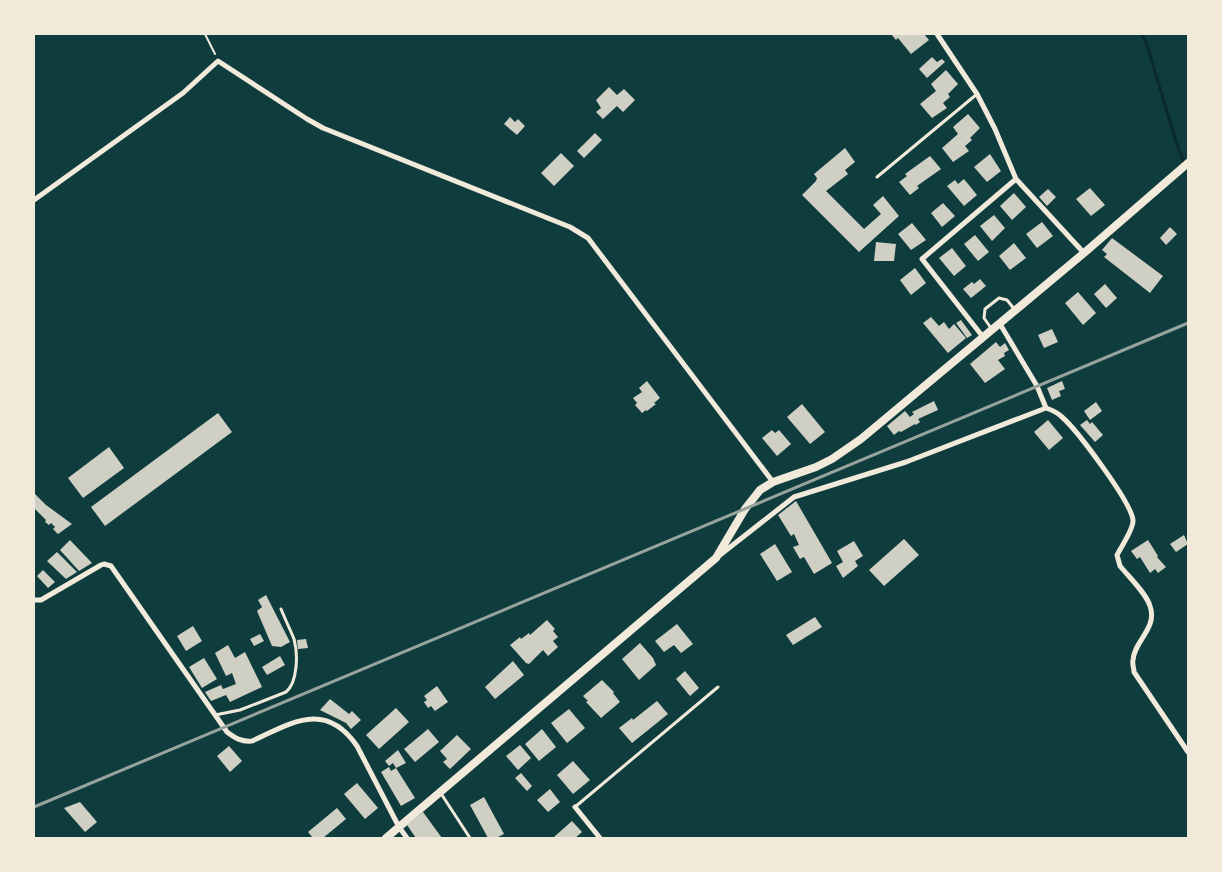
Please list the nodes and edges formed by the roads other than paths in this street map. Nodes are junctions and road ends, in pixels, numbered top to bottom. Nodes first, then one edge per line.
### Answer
1 (937, 34) edge
2 (977, 94) junction
3 (1188, 163) edge
4 (877, 177) dead end
5 (1016, 180) junction
6 (34, 200) edge
7 (1084, 252) junction
8 (1016, 310) junction
9 (1000, 324) junction
10 (992, 330) junction
11 (983, 337) junction
12 (1046, 408) junction
13 (773, 482) junction
14 (716, 558) junction
15 (34, 600) edge
16 (281, 609) dead end
17 (718, 687) dead end
18 (215, 715) junction
19 (1188, 752) edge
20 (440, 791) junction
21 (575, 807) joint
22 (399, 827) junction
23 (386, 838) edge
24 (407, 838) edge
25 (470, 838) edge
26 (600, 838) edge

1 - 2 street
2 - 4 lane
2 - 5 street
3 - 7 street
5 - 7 street
5 - 11 street
6 - 13 street
7 - 8 street
8 - 9 street
8 - 10 lane
9 - 10 street
9 - 12 street
10 - 11 street
11 - 13 street
12 - 14 street
12 - 19 street
13 - 14 street
14 - 20 street
15 - 18 street
16 - 18 lane
17 - 21 lane
18 - 22 street
20 - 22 street
20 - 25 lane
21 - 26 street
22 - 23 street
22 - 24 street

